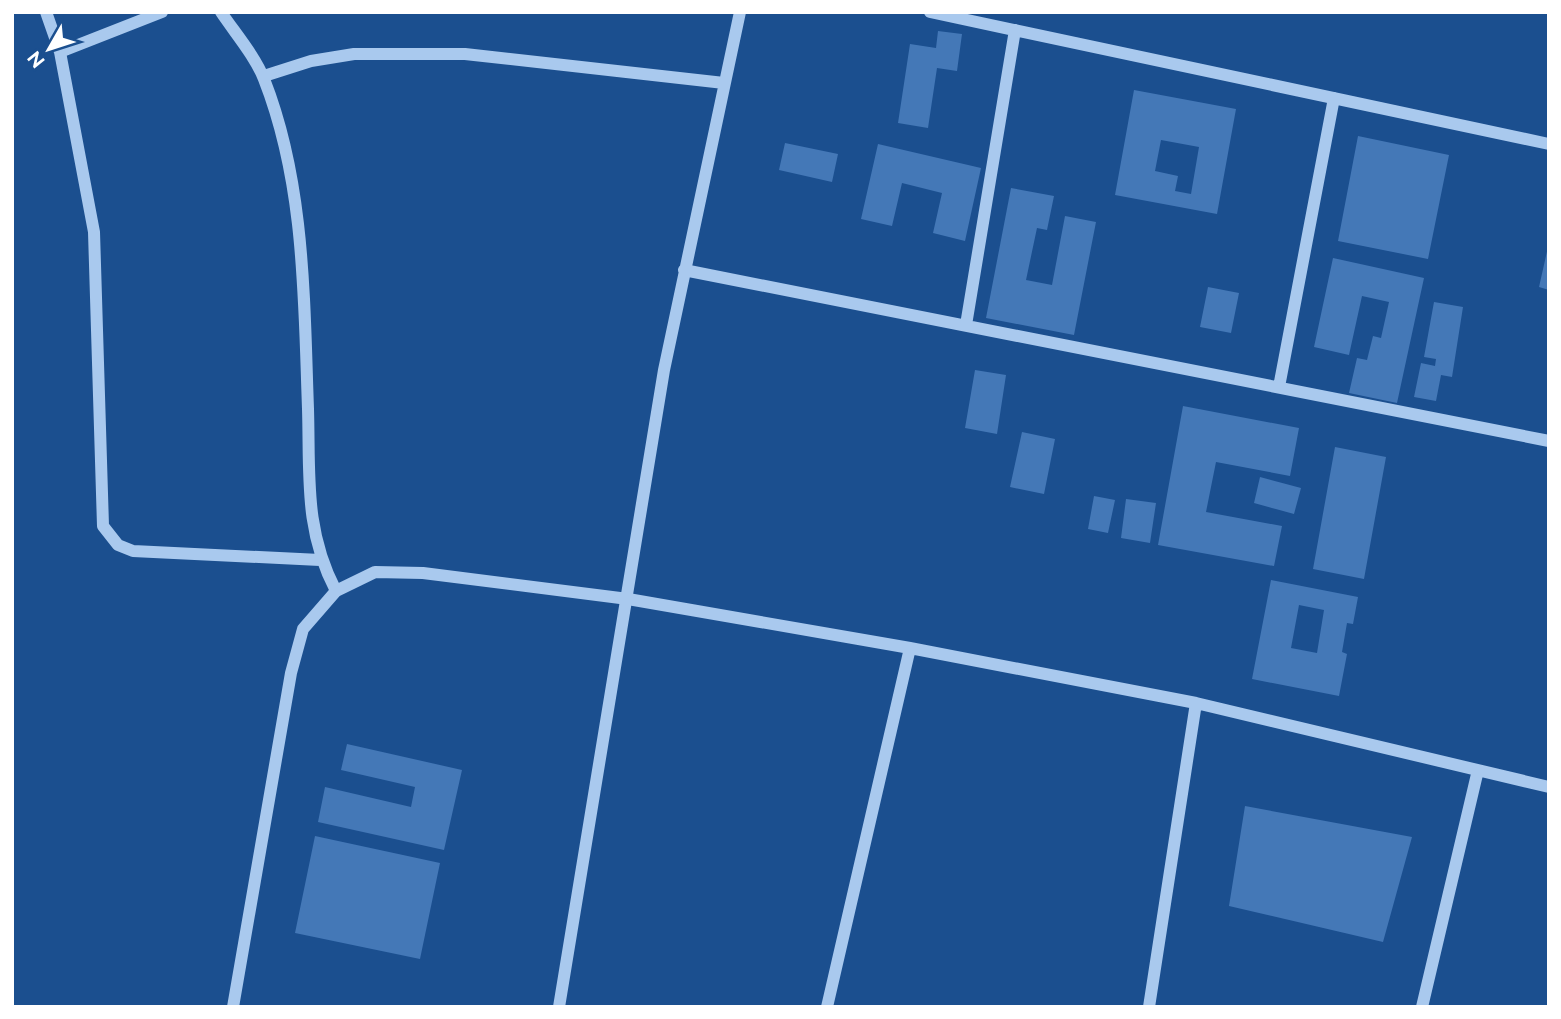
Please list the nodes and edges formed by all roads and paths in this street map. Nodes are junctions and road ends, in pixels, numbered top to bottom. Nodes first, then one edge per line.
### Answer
1 (46, 12) edge
2 (162, 12) edge
3 (221, 12) edge
4 (740, 12) edge
5 (930, 12) edge
6 (1015, 30) junction
7 (60, 52) junction
8 (264, 76) junction
9 (724, 83) junction
10 (1334, 98) junction
11 (1549, 144) edge
12 (684, 270) junction
13 (966, 325) junction
14 (1279, 387) junction
15 (1549, 441) edge
16 (320, 560) junction
17 (336, 591) junction
18 (628, 599) junction
19 (910, 648) junction
20 (1196, 703) junction
21 (1478, 770) junction
22 (1549, 787) edge
23 (233, 1007) edge
24 (559, 1007) edge
25 (827, 1007) edge
26 (1149, 1007) edge
27 (1422, 1007) edge

1 - 7 street
2 - 7 street
3 - 8 street
4 - 9 street
5 - 6 street
6 - 10 street
6 - 13 street
7 - 16 street
8 - 9 street
8 - 16 street
9 - 12 street
10 - 11 street
10 - 14 street
12 - 13 street
12 - 18 street
13 - 14 street
14 - 15 street
16 - 17 street
17 - 18 street
17 - 23 street
18 - 19 street
18 - 24 street
19 - 20 street
19 - 25 street
20 - 21 street
20 - 26 street
21 - 22 street
21 - 27 street

